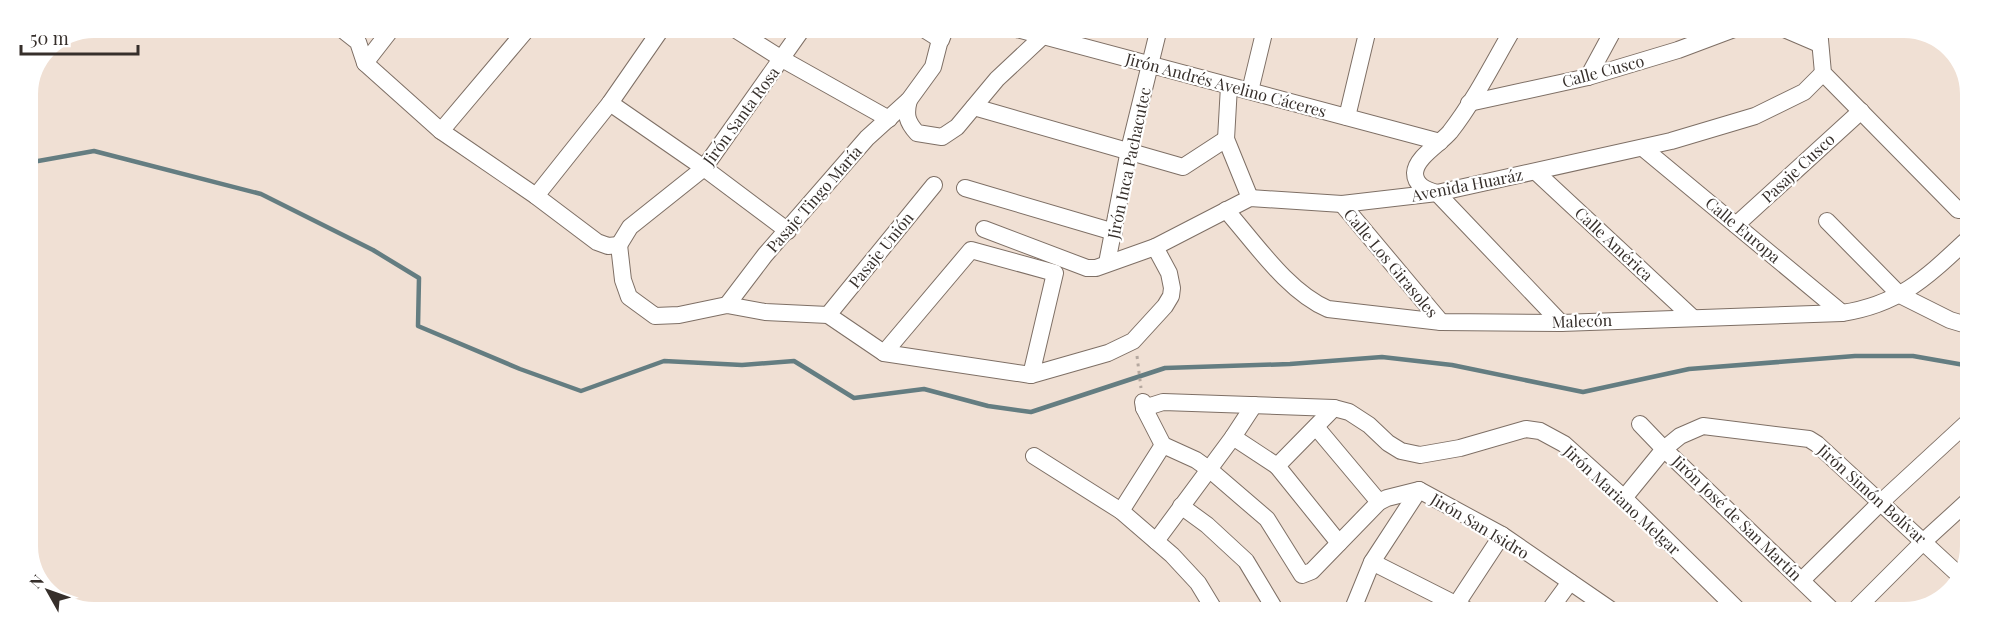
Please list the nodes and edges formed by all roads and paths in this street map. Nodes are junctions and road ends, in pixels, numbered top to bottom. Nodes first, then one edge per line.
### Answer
1 (353, 38) edge
2 (384, 38) edge
3 (520, 38) edge
4 (655, 38) edge
5 (749, 38) edge
6 (796, 38) edge
7 (941, 38) edge
8 (1038, 38) edge
9 (1063, 38) edge
10 (1157, 38) edge
11 (1263, 38) edge
12 (1366, 38) edge
13 (1508, 38) edge
14 (1609, 38) edge
15 (1710, 38) edge
16 (1819, 38) edge
17 (782, 59) junction
18 (365, 63) junction
19 (1150, 65) junction
20 (1823, 74) junction
21 (1588, 77) junction
22 (1229, 86) junction
23 (1250, 91) junction
24 (909, 100) junction
25 (1469, 103) junction
26 (610, 104) junction
27 (974, 107) junction
28 (1861, 111) junction
29 (1347, 117) junction
30 (889, 119) junction
31 (441, 131) junction
32 (1226, 139) junction
33 (1440, 142) junction
34 (1643, 148) junction
35 (1129, 150) junction
36 (704, 168) junction
37 (1536, 172) junction
38 (934, 185) dead end
39 (965, 188) dead end
40 (1437, 194) junction
41 (536, 196) junction
42 (1250, 198) junction
43 (1341, 204) junction
44 (1226, 210) junction
45 (1960, 210) edge
46 (1827, 221) dead end
47 (1736, 225) junction
48 (984, 230) dead end
49 (788, 231) junction
50 (1114, 232) junction
51 (619, 245) junction
52 (1155, 247) junction
53 (1960, 247) edge
54 (1107, 263) junction
55 (1900, 296) junction
56 (727, 305) junction
57 (1842, 313) junction
58 (828, 315) junction
59 (1692, 317) junction
60 (1441, 322) junction
61 (1561, 322) junction
62 (1960, 323) edge
63 (1136, 346) dead end
64 (884, 353) junction
65 (1032, 375) junction
66 (1143, 405) junction
67 (1254, 405) junction
68 (1334, 408) junction
69 (1640, 423) dead end
70 (1316, 427) junction
71 (1960, 429) edge
72 (1233, 437) junction
73 (1163, 445) junction
74 (1664, 449) junction
75 (1034, 456) dead end
76 (1277, 466) junction
77 (1210, 470) junction
78 (1419, 490) junction
79 (1624, 498) junction
80 (1379, 502) junction
81 (1880, 502) junction
82 (1181, 506) junction
83 (1960, 508) edge
84 (1121, 511) junction
85 (1502, 535) junction
86 (1156, 541) junction
87 (1923, 541) junction
88 (1339, 543) junction
89 (1372, 562) junction
90 (1954, 571) edge
91 (1802, 580) junction
92 (1570, 582) junction
93 (1210, 602) edge
94 (1271, 602) edge
95 (1356, 602) edge
96 (1446, 602) edge
97 (1463, 602) edge
98 (1555, 602) edge
99 (1599, 602) edge
100 (1730, 602) edge
101 (1824, 602) edge
102 (1862, 602) edge

1 - 18 street
2 - 18 street
3 - 31 street
4 - 26 street
5 - 17 street
6 - 17 street, Jirón Santa Rosa
7 - 24 street, Pasaje Tingo María
8 - 27 street
9 - 19 street, Jirón Andrés Avelino Cáceres
10 - 19 street, Jirón Inca Pachacutec
11 - 23 street
12 - 29 street
13 - 25 street
14 - 21 street
15 - 21 street, Calle Cusco
16 - 20 street
17 - 30 street
17 - 36 street, Jirón Santa Rosa
18 - 31 street
19 - 22 street, Jirón Andrés Avelino Cáceres
19 - 35 street, Jirón Inca Pachacutec
20 - 28 street
20 - 34 street, Avenida Huaráz
21 - 25 street, Calle Cusco
22 - 23 street, Jirón Andrés Avelino Cáceres
22 - 32 street
23 - 29 street, Jirón Andrés Avelino Cáceres
24 - 27 street
24 - 30 street, Pasaje Tingo María
25 - 33 street
26 - 36 street
26 - 41 street
27 - 35 street
28 - 45 street
28 - 47 street, Pasaje Cusco
29 - 33 street, Jirón Andrés Avelino Cáceres
30 - 49 street, Pasaje Tingo María
31 - 41 street
32 - 35 street
32 - 42 street
33 - 40 street
34 - 37 street, Avenida Huaráz
34 - 47 street, Calle Europa
35 - 50 street, Jirón Inca Pachacutec
36 - 49 street
36 - 51 street, Jirón Santa Rosa
37 - 40 street, Avenida Huaráz
37 - 59 street, Calle América
38 - 58 street, Pasaje Unión
39 - 50 street
40 - 43 street, Avenida Huaráz
40 - 61 street
41 - 51 street
42 - 43 street, Avenida Huaráz
42 - 44 street
43 - 60 street, Calle Los Girasoles
44 - 52 street
44 - 60 street, Malecón
46 - 55 street
47 - 57 street, Calle Europa
48 - 54 street
49 - 56 street, Pasaje Tingo María
50 - 54 street, Jirón Inca Pachacutec
51 - 56 street
52 - 54 street
52 - 65 street
53 - 55 street, Malecón
55 - 57 street, Malecón
55 - 62 street
56 - 58 street
57 - 59 street, Malecón
58 - 64 street
59 - 61 street, Malecón
60 - 61 street, Malecón
63 - 66 path
64 - 65 street
64 - 65 street
66 - 67 street, Jirón Mariano Melgar
66 - 73 street
67 - 68 street, Jirón Mariano Melgar
67 - 72 street
68 - 70 street
68 - 79 street, Jirón Mariano Melgar
69 - 74 street, Jirón José de San Martín
70 - 76 street
70 - 80 street
71 - 81 street
72 - 76 street
72 - 77 street
73 - 77 street, Jirón San Isidro
73 - 84 street
74 - 79 street, Jirón Simón Bolívar
74 - 81 street, Jirón Simón Bolívar
74 - 91 street, Jirón José de San Martín
75 - 84 street
76 - 88 street
77 - 82 street
77 - 88 street, Jirón San Isidro
78 - 80 street, Jirón San Isidro
78 - 85 street, Jirón San Isidro
78 - 89 street
79 - 100 street, Jirón Mariano Melgar
80 - 88 street, Jirón San Isidro
81 - 87 street, Jirón Simón Bolívar
81 - 91 street
82 - 86 street
82 - 94 street
83 - 87 street
84 - 86 street
85 - 92 street, Jirón San Isidro
85 - 97 street
86 - 93 street
87 - 90 street, Jirón Simón Bolívar
87 - 102 street
89 - 95 street
89 - 96 street
91 - 101 street, Jirón José de San Martín
92 - 98 street
92 - 99 street, Jirón San Isidro

